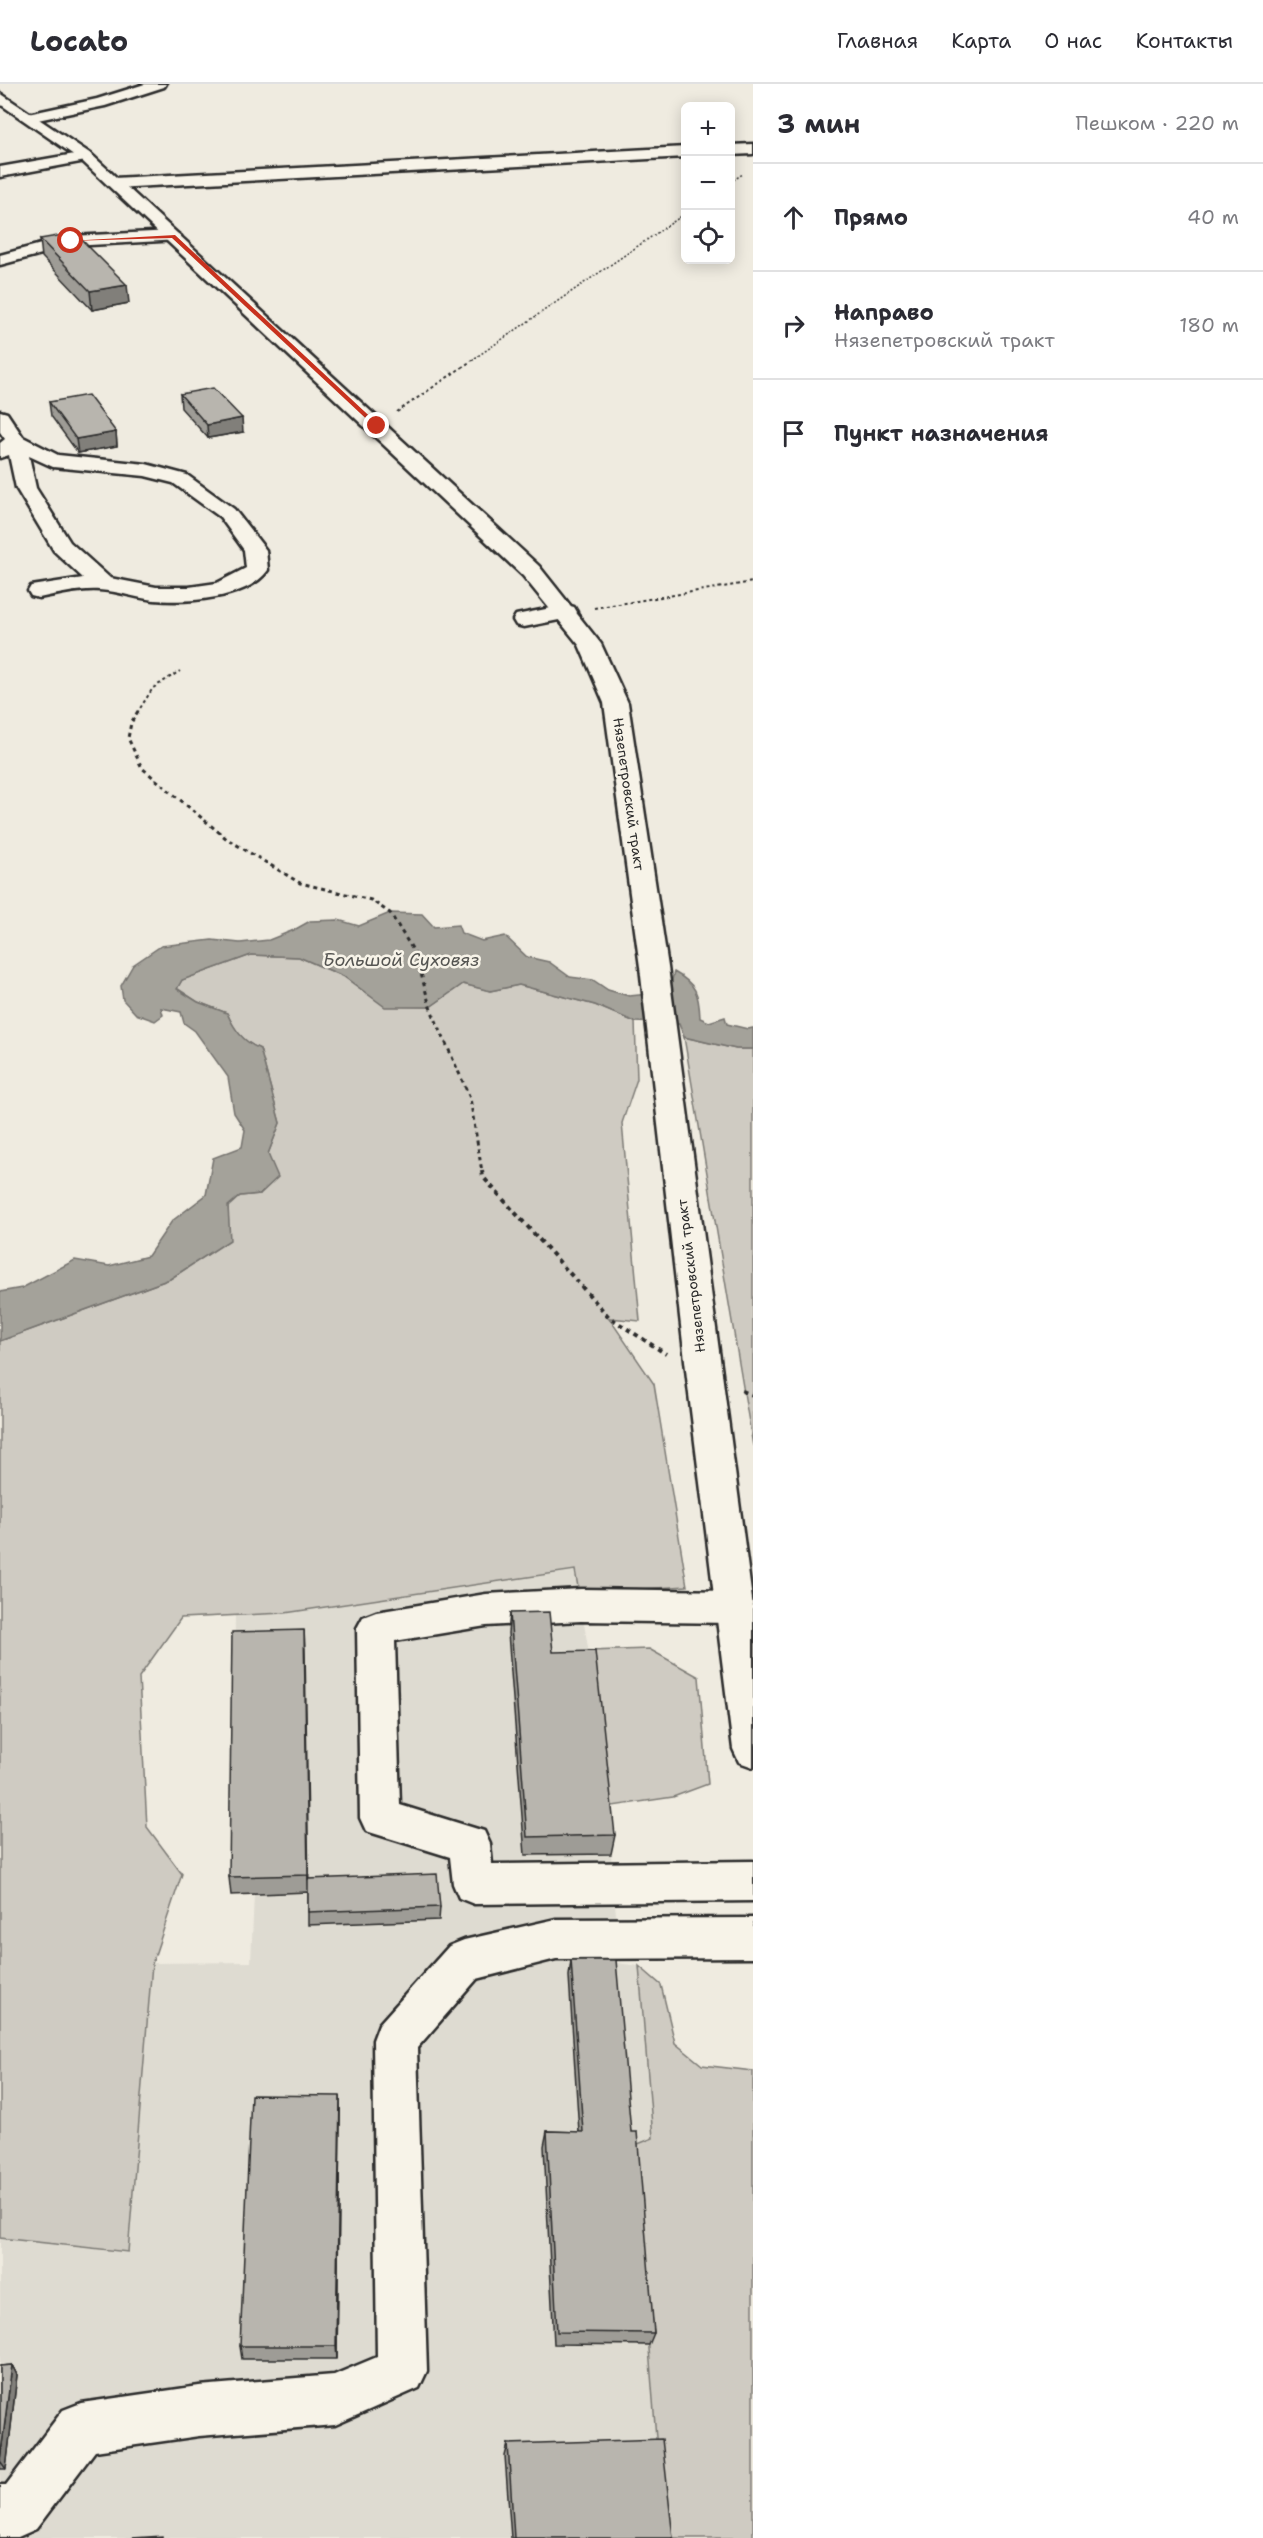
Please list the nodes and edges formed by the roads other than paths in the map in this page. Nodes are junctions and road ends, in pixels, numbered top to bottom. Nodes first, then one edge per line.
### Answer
1 (159, 84) edge
2 (0, 97) edge
3 (28, 118) junction
4 (753, 149) edge
5 (735, 150) edge
6 (681, 152) edge
7 (86, 157) junction
8 (0, 172) edge
9 (114, 183) junction
10 (173, 236) junction
11 (3, 257) edge
12 (0, 417) edge
13 (8, 446) edge
14 (104, 584) junction
15 (39, 591) dead end
16 (566, 612) junction
17 (524, 620) dead end
18 (734, 1607) junction
19 (753, 1749) edge
20 (753, 1881) edge
21 (753, 1938) edge
22 (0, 2511) edge

1 - 3 main road
2 - 3 main road, Нязепетровский тракт
3 - 7 main road, Нязепетровский тракт
4 - 5 main road
6 - 9 main road
7 - 8 main road
7 - 9 main road, Нязепетровский тракт
9 - 10 main road, Нязепетровский тракт
10 - 11 main road
10 - 16 main road, Нязепетровский тракт
12 - 13 main road
13 - 14 main road
13 - 14 main road
14 - 15 main road
16 - 17 main road
16 - 18 main road, Нязепетровский тракт
18 - 19 main road, Нязепетровский тракт
18 - 20 main road
21 - 22 main road

